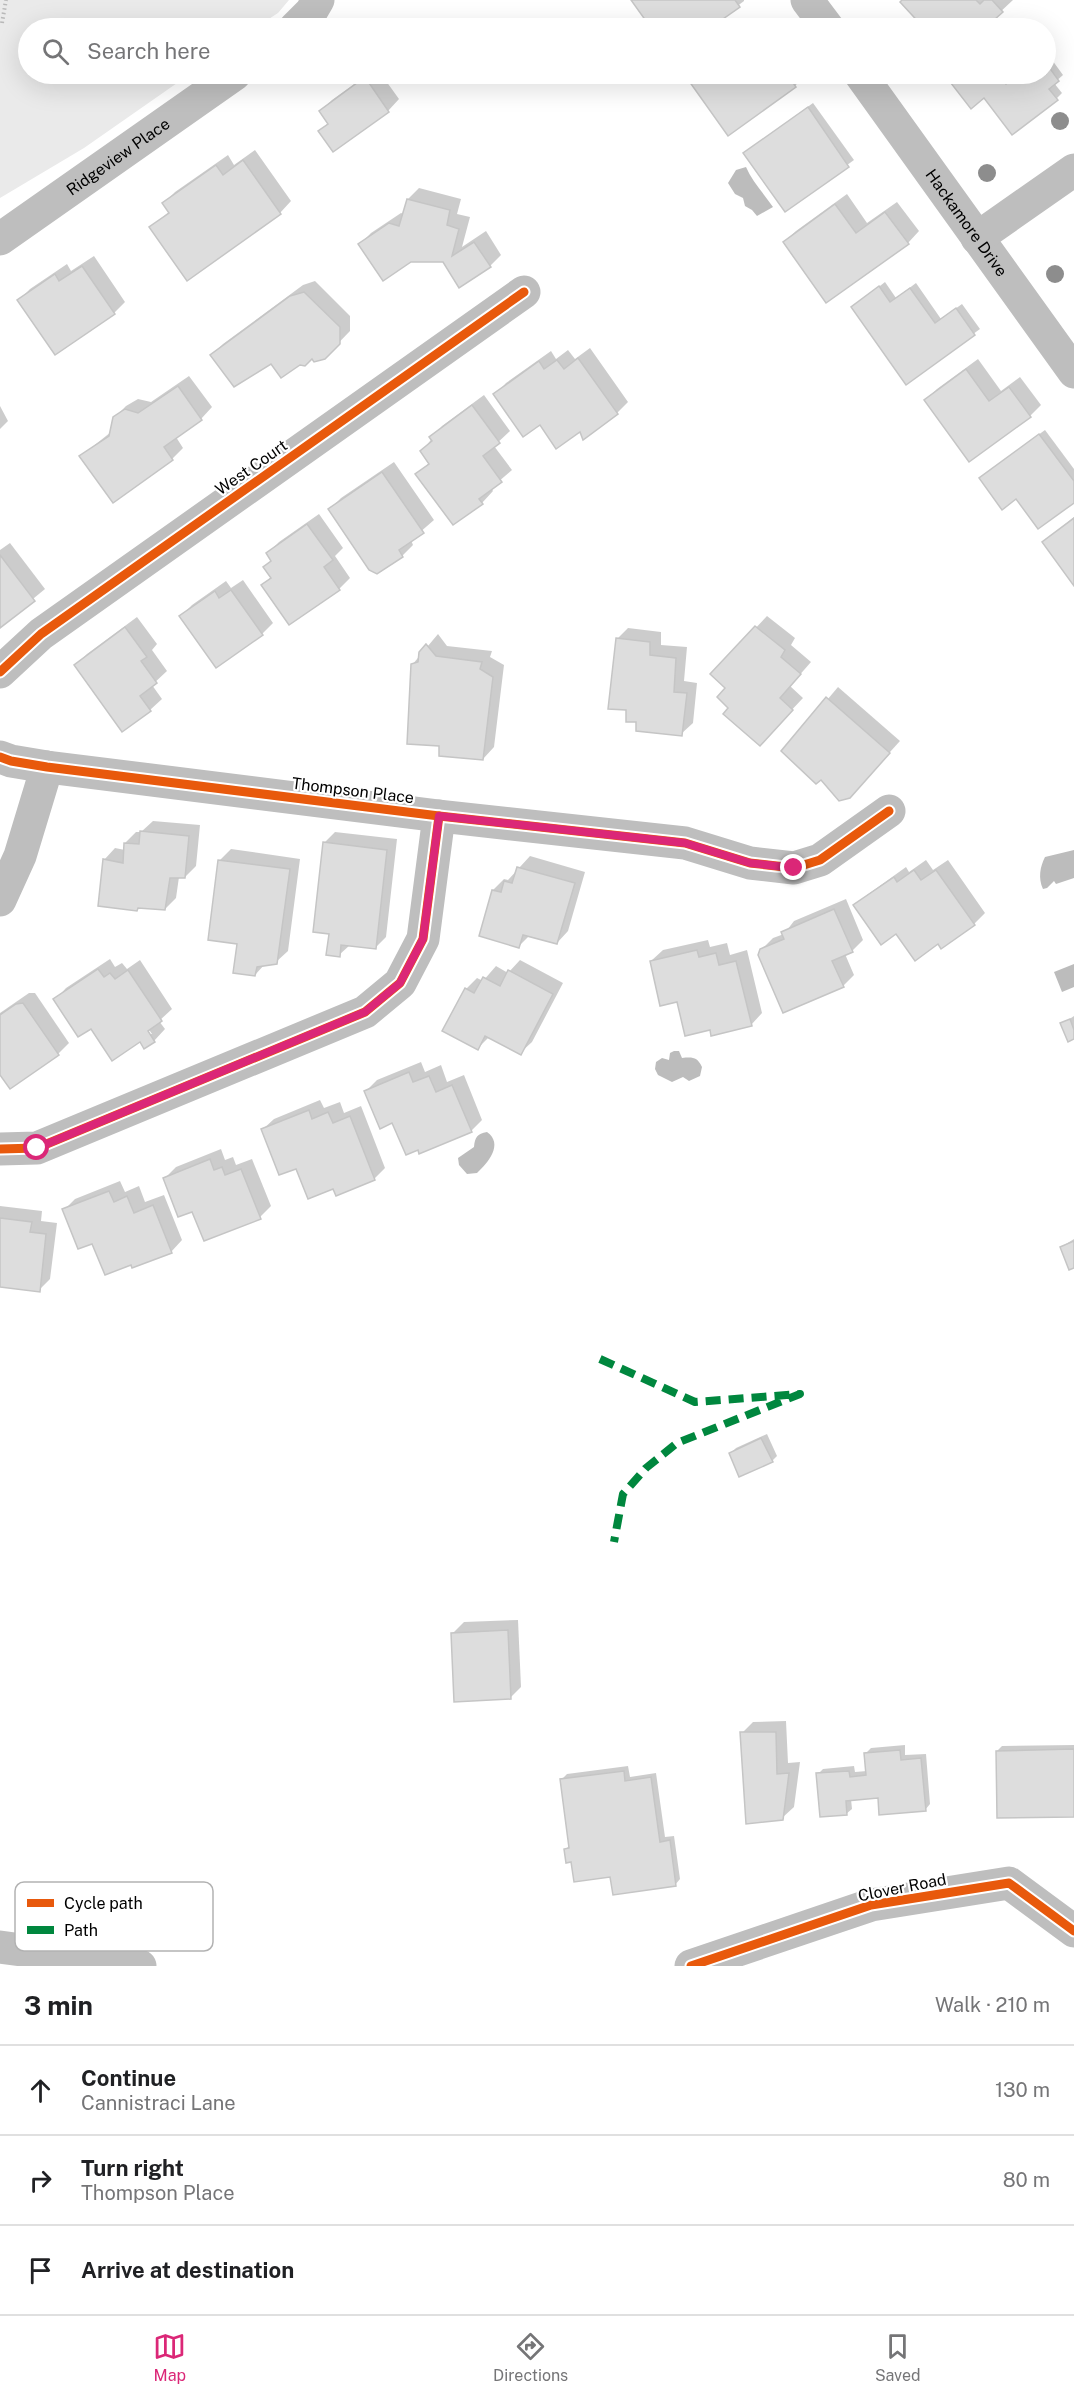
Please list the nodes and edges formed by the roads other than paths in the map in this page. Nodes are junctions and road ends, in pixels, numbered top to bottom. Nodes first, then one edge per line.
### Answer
1 (318, 0) edge
2 (807, 0) edge
3 (305, 18) edge
4 (820, 18) edge
5 (221, 84) edge
6 (867, 84) edge
7 (1074, 170) edge
8 (977, 238) junction
9 (0, 239) edge
10 (524, 292) dead end
11 (1074, 372) edge
12 (0, 672) edge
13 (0, 757) edge
14 (46, 767) junction
15 (889, 811) dead end
16 (439, 816) junction
17 (0, 900) edge
18 (0, 1149) edge
19 (1074, 1931) edge
20 (0, 1947) edge
21 (15, 1949) edge
22 (29, 1951) edge
23 (140, 1966) edge
24 (692, 1966) edge

1 - 3 street
2 - 4 street
5 - 9 street, Ridgeview Place
6 - 8 street, Hackamore Drive
7 - 8 street
8 - 11 street, Hackamore Drive
10 - 12 street, West Court
13 - 14 street
14 - 16 street, Thompson Place
14 - 17 street
15 - 16 street, Thompson Place
16 - 18 street
19 - 24 street, Clover Road
20 - 21 street
22 - 23 street

